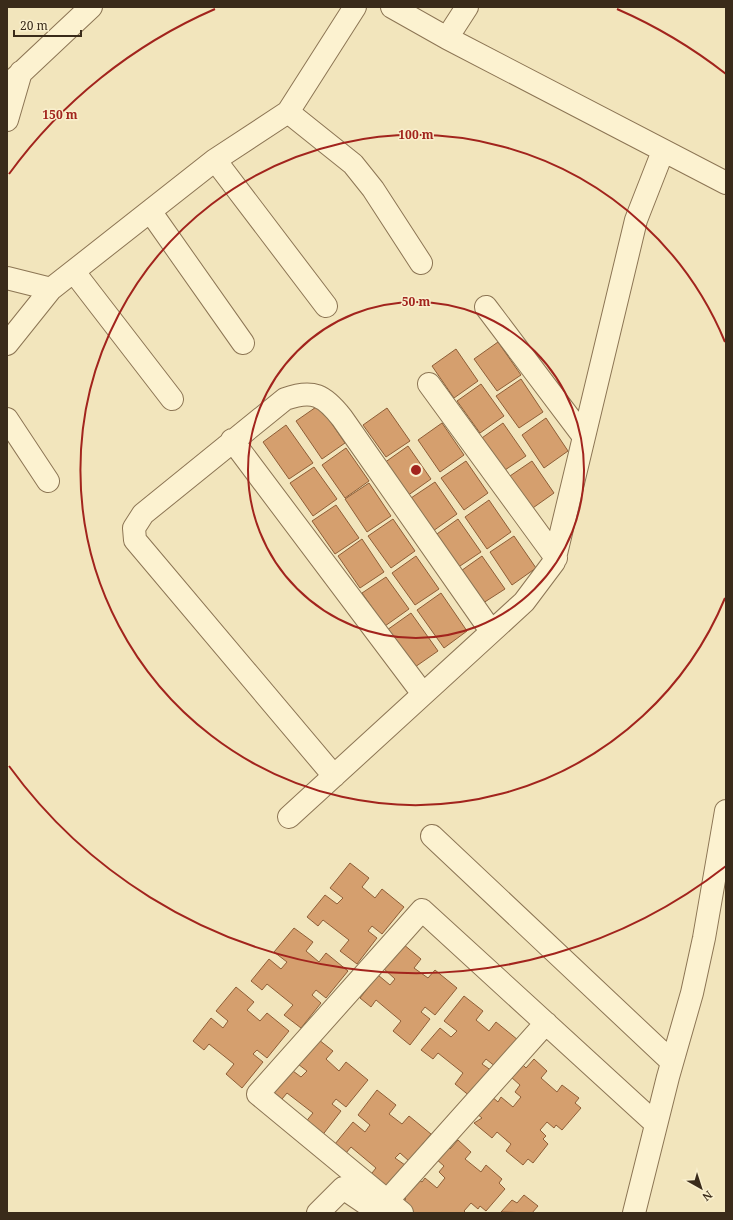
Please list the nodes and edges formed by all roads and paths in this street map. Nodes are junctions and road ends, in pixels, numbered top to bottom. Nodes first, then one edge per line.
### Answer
1 (91, 7) edge
2 (354, 7) edge
3 (392, 7) edge
4 (467, 7) edge
5 (447, 38) junction
6 (14, 79) edge
7 (288, 112) junction
8 (7, 120) edge
9 (663, 151) junction
10 (215, 160) junction
11 (726, 183) edge
12 (150, 211) junction
13 (421, 263) dead end
14 (74, 272) junction
15 (7, 278) edge
16 (51, 290) junction
17 (326, 306) dead end
18 (486, 307) dead end
19 (243, 343) dead end
20 (7, 344) edge
21 (429, 384) dead end
22 (172, 399) dead end
23 (7, 419) edge
24 (584, 437) junction
25 (232, 440) junction
26 (48, 481) dead end
27 (556, 558) junction
28 (491, 631) junction
29 (423, 694) junction
30 (334, 776) junction
31 (726, 811) edge
32 (289, 817) dead end
33 (432, 836) dead end
34 (546, 1023) junction
35 (672, 1062) junction
36 (656, 1124) junction
37 (390, 1209) edge
38 (318, 1213) edge
39 (634, 1213) edge

1 - 6 street
2 - 7 street
3 - 5 street
4 - 5 street
5 - 9 street
6 - 8 street
7 - 10 street
7 - 13 street
9 - 11 street
9 - 24 street
10 - 12 street
10 - 17 street
12 - 14 street
12 - 19 street
14 - 16 street
14 - 22 street
15 - 16 street
16 - 20 street
18 - 24 street
21 - 27 street
23 - 26 street
24 - 27 street
25 - 28 street
25 - 29 street
25 - 30 street
27 - 28 street
28 - 29 street
29 - 30 street
30 - 32 street
31 - 35 street
33 - 35 street
34 - 36 street
34 - 37 street
34 - 37 street
35 - 36 street
36 - 39 street
37 - 38 street

